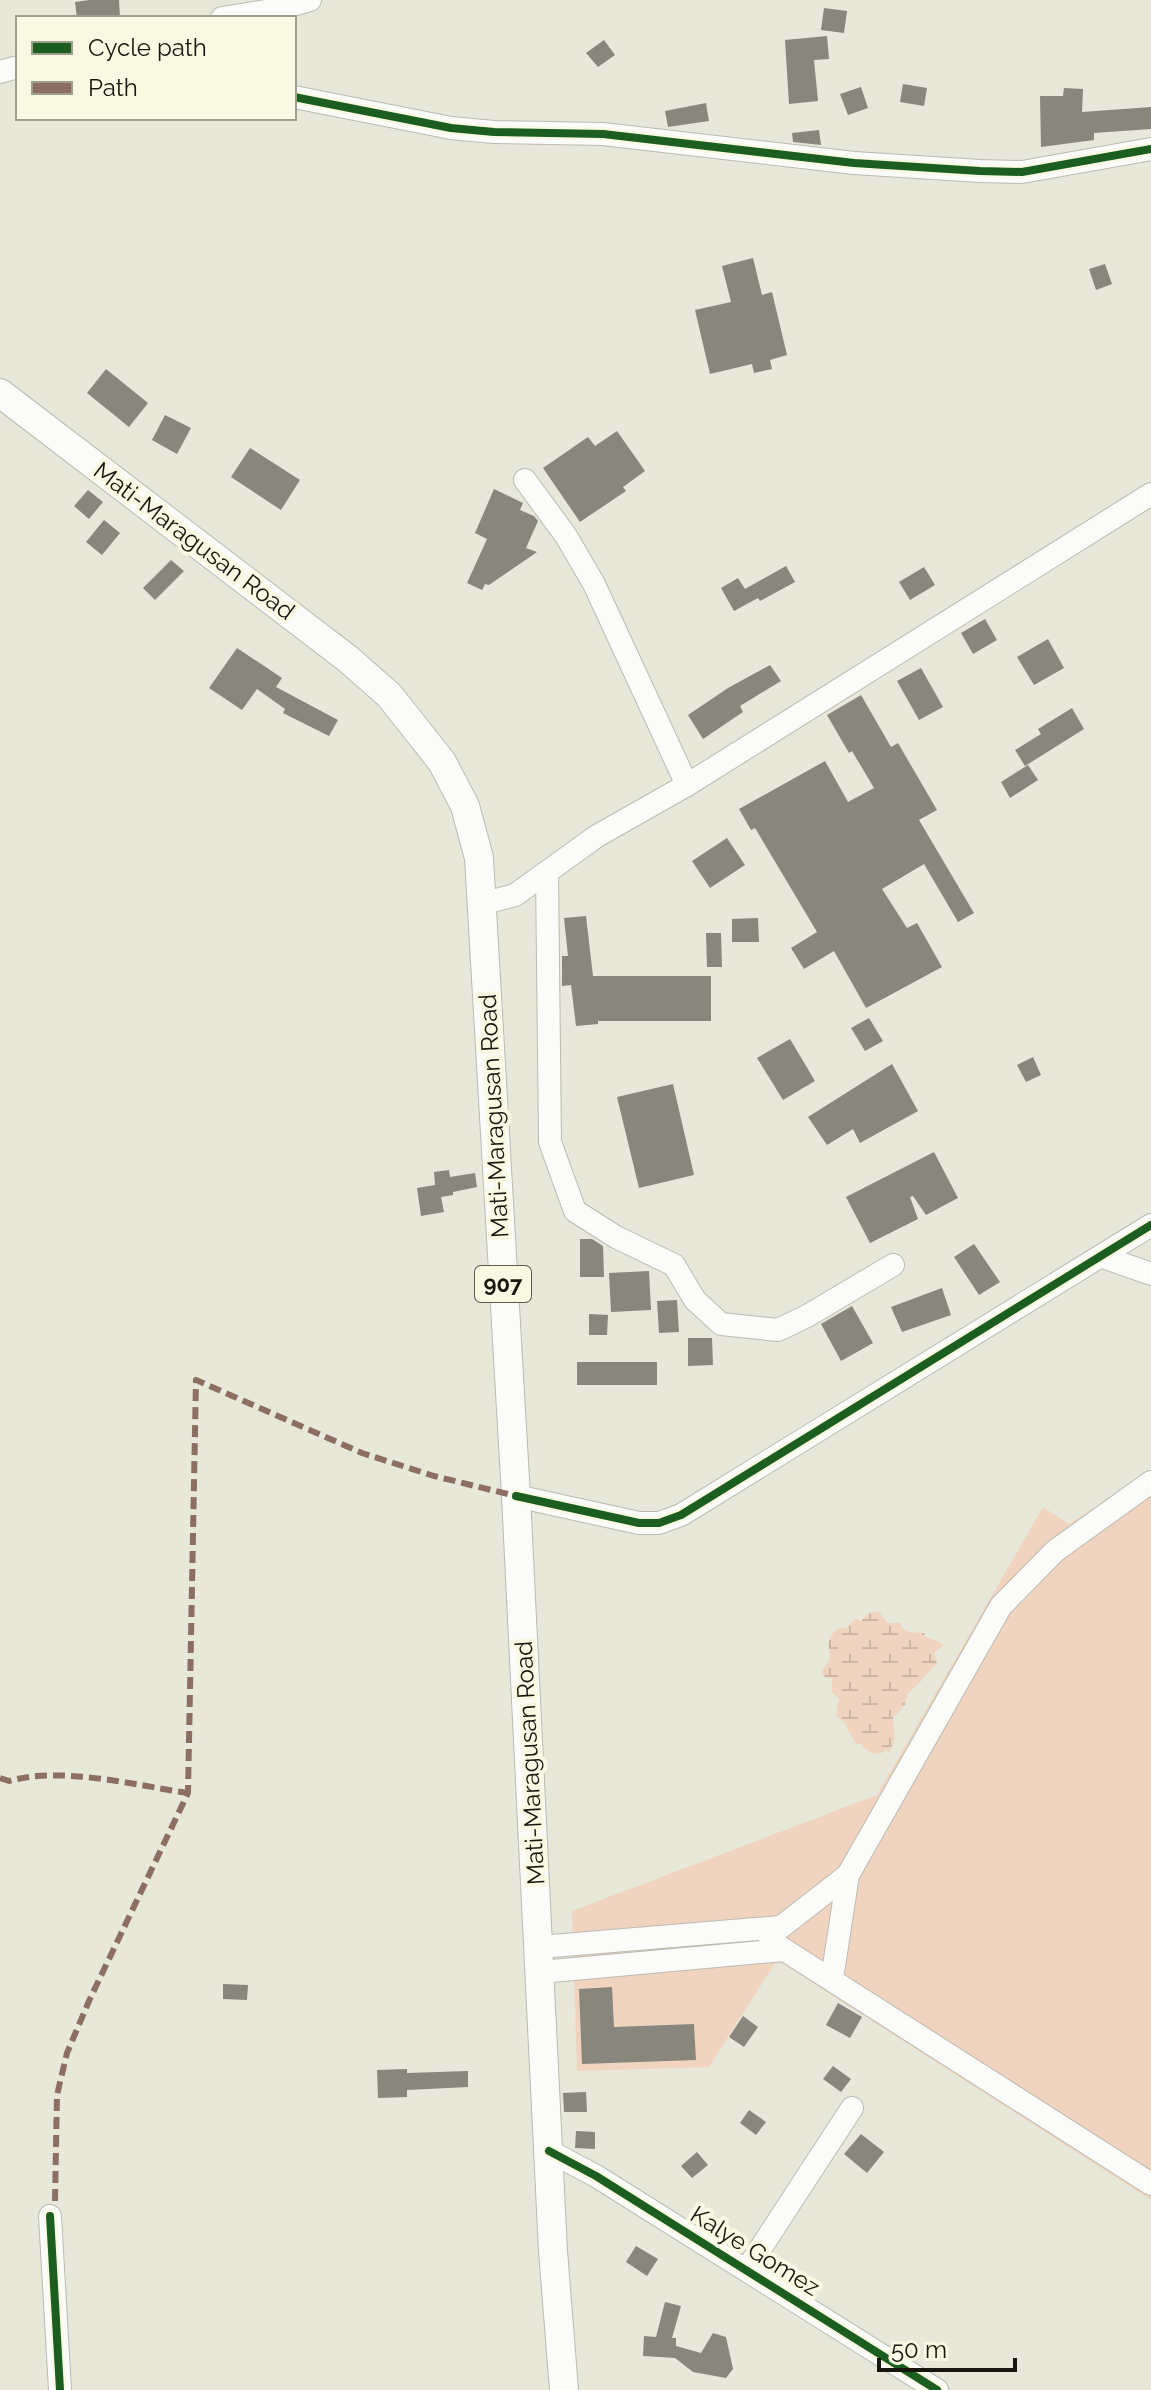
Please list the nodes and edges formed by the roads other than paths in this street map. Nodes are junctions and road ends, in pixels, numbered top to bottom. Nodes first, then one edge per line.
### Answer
1 (310, 0) edge
2 (235, 16) edge
3 (296, 97) edge
4 (1151, 149) edge
5 (0, 393) edge
6 (525, 480) dead end
7 (1151, 494) edge
8 (687, 785) junction
9 (547, 872) junction
10 (481, 904) junction
11 (1151, 1225) edge
12 (1103, 1257) junction
13 (893, 1265) dead end
14 (1151, 1274) edge
15 (1151, 1482) edge
16 (516, 1496) junction
17 (848, 1875) junction
18 (781, 1927) junction
19 (608, 1942) junction
20 (784, 1950) junction
21 (540, 1959) junction
22 (610, 1966) junction
23 (832, 1979) junction
24 (852, 2108) dead end
25 (549, 2151) junction
26 (1151, 2184) edge
27 (50, 2216) dead end
28 (747, 2269) junction
29 (60, 2390) edge
30 (564, 2390) edge
31 (937, 2390) edge

1 - 2 street
3 - 4 street
5 - 10 main road, Mati-Maragusan Road / 907
6 - 8 street
7 - 8 street
8 - 9 street
9 - 10 street
9 - 13 street
10 - 16 main road, Mati-Maragusan Road / 907
11 - 12 street
12 - 14 street
12 - 16 street
15 - 17 street
16 - 21 main road, Mati-Maragusan Road / 907
17 - 18 street
17 - 23 street
18 - 19 street
18 - 20 street
19 - 21 street
19 - 22 street
20 - 22 street
20 - 23 street
21 - 22 street
21 - 25 main road, Mati-Maragusan Road / 907
23 - 26 street
24 - 28 street
25 - 28 street, Kalye Gomez
25 - 30 main road, Mati-Maragusan Road / 907
27 - 29 street
28 - 31 street, Kalye Gomez

